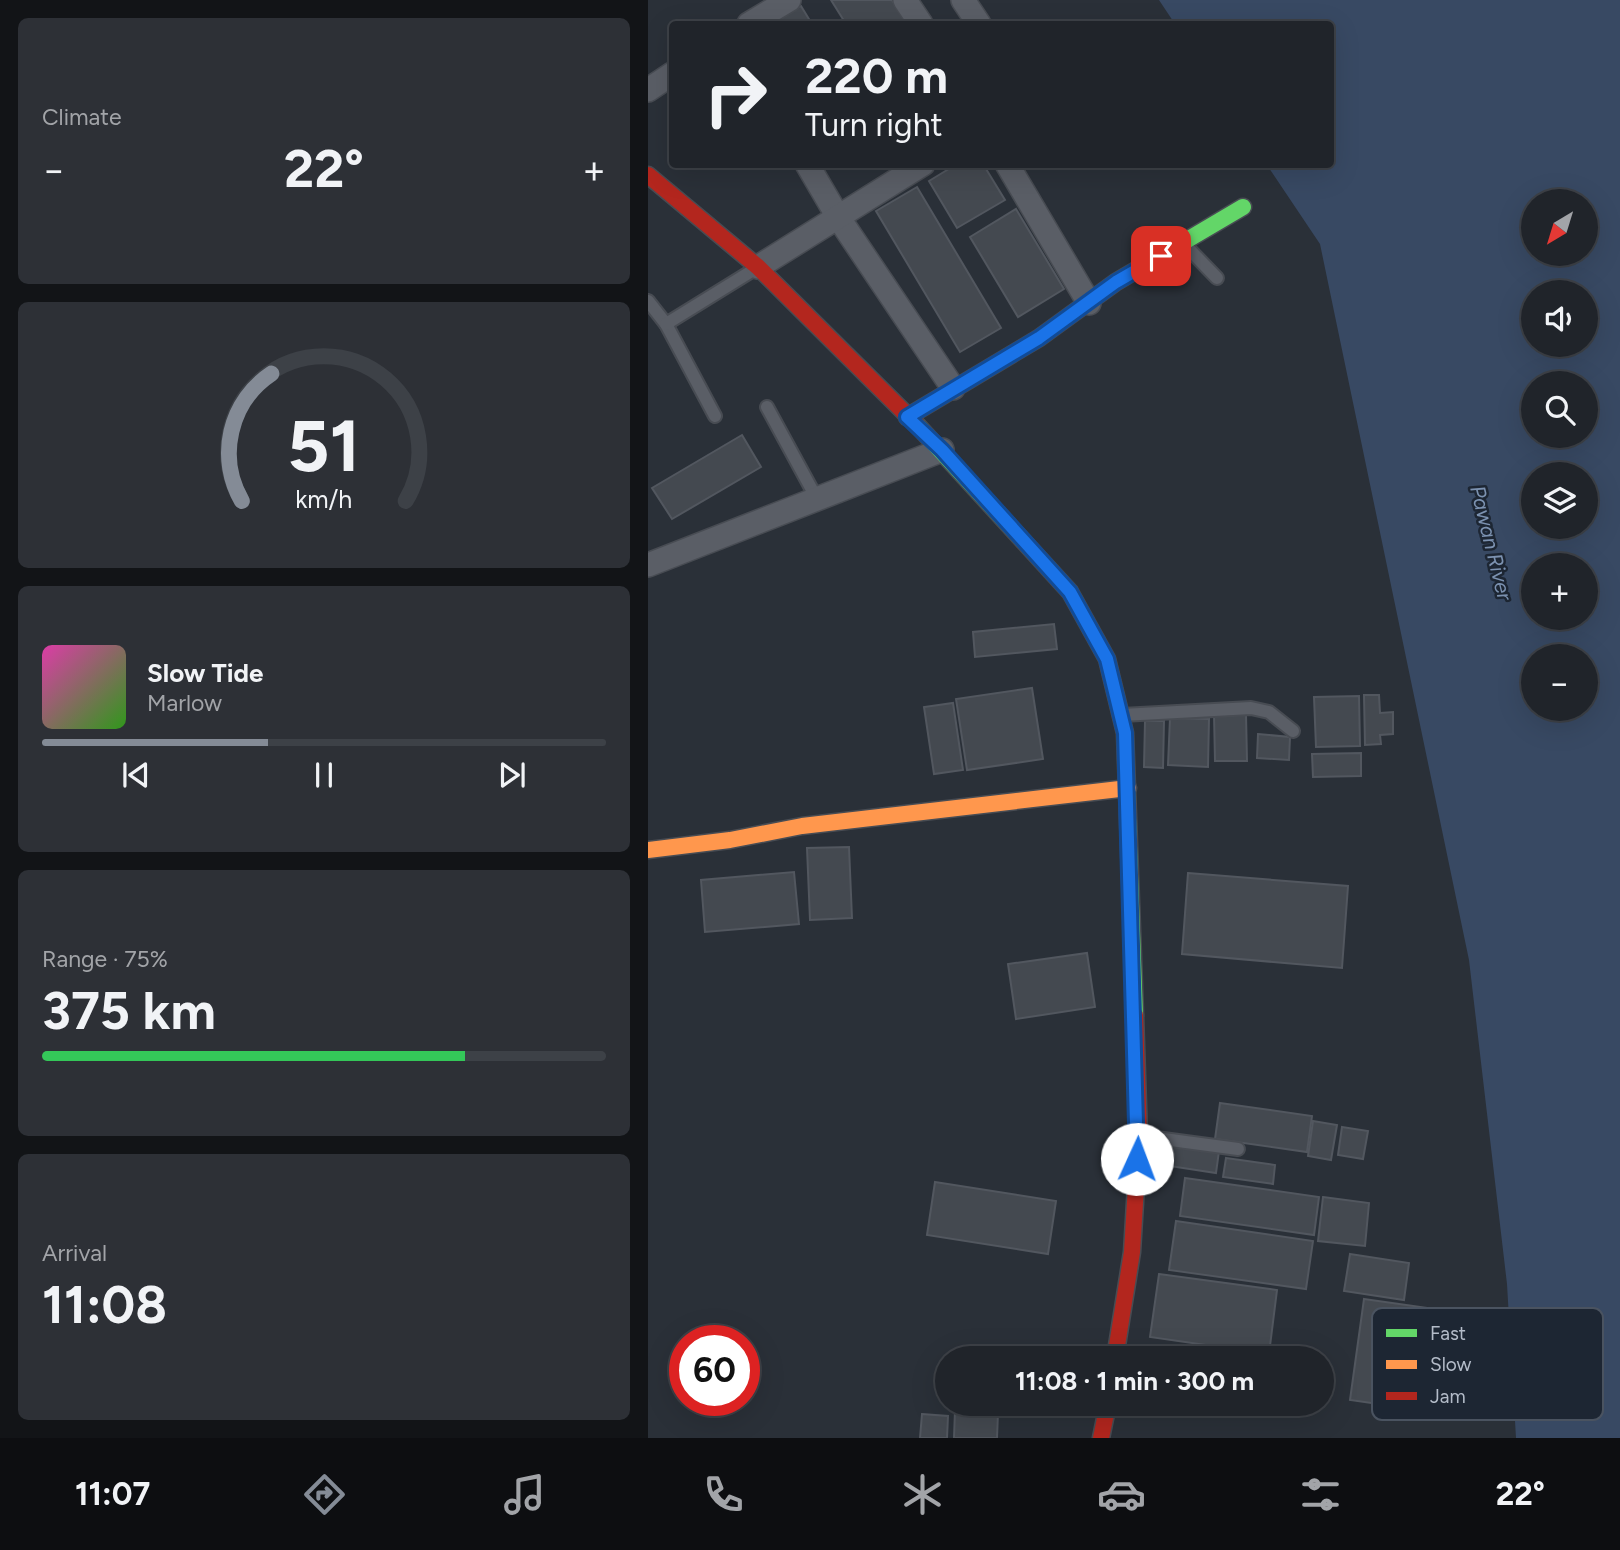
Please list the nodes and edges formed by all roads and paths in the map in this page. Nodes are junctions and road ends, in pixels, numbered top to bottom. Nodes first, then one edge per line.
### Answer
1 (789, 0) edge
2 (905, 0) edge
3 (963, 0) edge
4 (754, 21) edge
5 (919, 21) edge
6 (977, 21) edge
7 (669, 76) edge
8 (648, 90) edge
9 (809, 168) edge
10 (917, 168) edge
11 (1009, 168) edge
12 (648, 175) edge
13 (1244, 207) dead end
14 (838, 217) junction
15 (1183, 243) junction
16 (758, 267) junction
17 (1217, 278) dead end
18 (648, 301) edge
19 (1089, 303) junction
20 (666, 324) junction
21 (953, 388) junction
22 (767, 407) dead end
23 (715, 416) dead end
24 (907, 417) junction
25 (942, 450) junction
26 (817, 499) junction
27 (648, 565) edge
28 (1122, 715) junction
29 (1294, 731) dead end
30 (1128, 788) junction
31 (648, 850) edge
32 (1139, 1136) junction
33 (1238, 1149) dead end
34 (1117, 1346) edge
35 (1106, 1416) edge
36 (1101, 1438) edge

1 - 4 street
2 - 5 street
3 - 6 street
7 - 8 street
9 - 14 street
10 - 14 street
11 - 19 street
12 - 16 main road
13 - 15 main road
14 - 16 street
14 - 21 street
15 - 17 lane
15 - 19 main road
16 - 20 lane
16 - 24 main road
18 - 20 lane
19 - 21 main road
20 - 23 lane
21 - 24 main road
22 - 26 lane
24 - 25 main road
25 - 26 street
25 - 28 main road
26 - 27 street
28 - 29 lane
28 - 30 main road
30 - 31 main road
30 - 32 main road
32 - 33 lane
32 - 34 main road
35 - 36 main road

